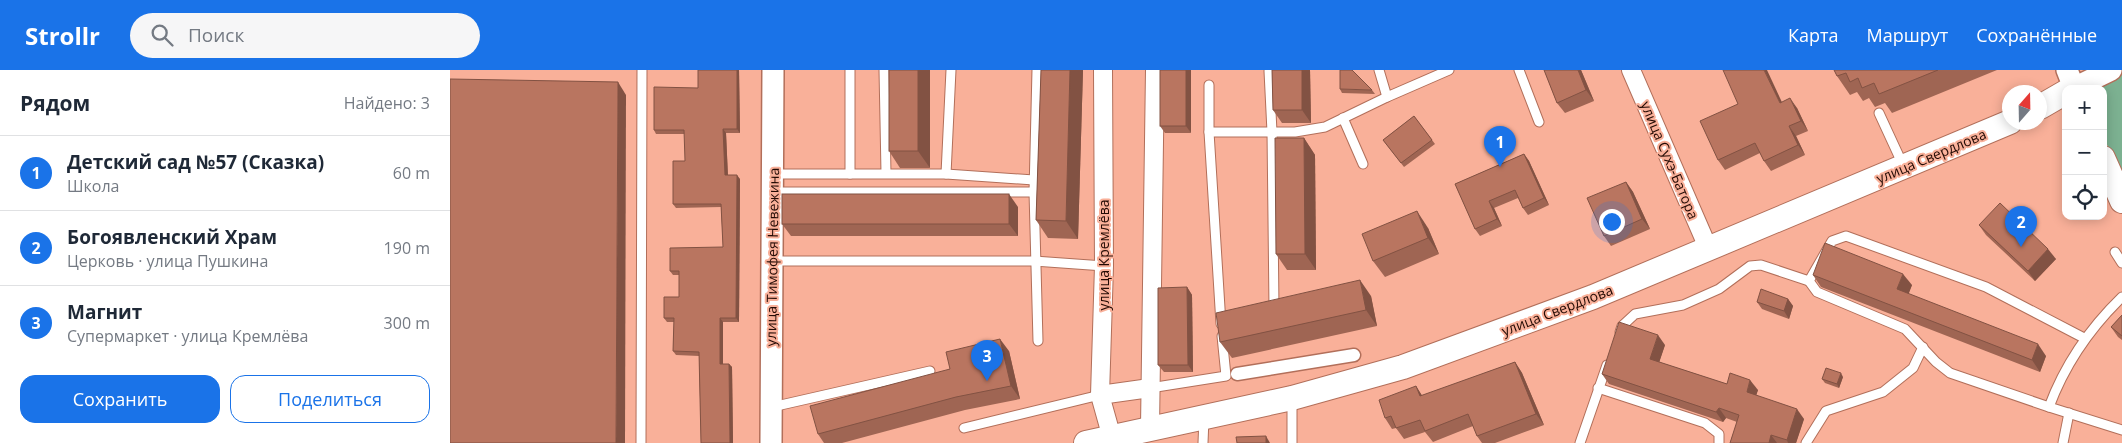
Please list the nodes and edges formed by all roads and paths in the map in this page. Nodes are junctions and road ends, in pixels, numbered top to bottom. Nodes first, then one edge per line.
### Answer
1 (642, 70) edge
2 (773, 70) edge
3 (850, 70) edge
4 (884, 70) edge
5 (951, 70) edge
6 (1037, 70) edge
7 (1103, 70) edge
8 (1155, 70) edge
9 (1379, 70) edge
10 (1449, 70) edge
11 (1519, 70) edge
12 (1631, 70) edge
13 (2111, 70) edge
14 (1269, 71) edge
15 (2074, 85) edge
16 (1210, 86) dead end
17 (2062, 92) edge
18 (1387, 96) junction
19 (2047, 101) edge
20 (1879, 113) edge
21 (1343, 118) junction
22 (1539, 122) dead end
23 (2002, 125) edge
24 (1209, 132) junction
25 (1272, 132) junction
26 (1363, 164) dead end
27 (1904, 167) junction
28 (2107, 167) edge
29 (850, 174) junction
30 (886, 174) junction
31 (946, 174) junction
32 (1034, 180) junction
33 (773, 183) junction
34 (1034, 192) junction
35 (2122, 201) edge
36 (1709, 250) junction
37 (2115, 252) dead end
38 (771, 261) junction
39 (1034, 261) junction
40 (2122, 263) edge
41 (1104, 266) junction
42 (1809, 281) junction
43 (2122, 297) edge
44 (1274, 308) edge
45 (2084, 338) junction
46 (1038, 341) dead end
47 (1923, 347) junction
48 (1354, 355) dead end
49 (930, 371) dead end
50 (1232, 375) junction
51 (1150, 388) junction
52 (1598, 388) junction
53 (1100, 395) junction
54 (1292, 398) junction
55 (2049, 406) junction
56 (771, 407) junction
57 (2070, 413) junction
58 (1204, 417) junction
59 (964, 428) dead end
60 (1150, 428) junction
61 (2122, 430) edge
62 (1112, 440) edge
63 (641, 443) edge
64 (771, 443) edge
65 (1086, 443) edge
66 (1204, 443) edge
67 (1292, 443) edge
68 (1580, 443) edge
69 (1719, 443) edge
70 (1806, 443) edge
71 (2063, 443) edge

1 - 63 lane
2 - 33 street, улица Тимофея Невежина
3 - 29 lane
4 - 30 lane
5 - 31 lane
6 - 32 lane
7 - 41 street, улица Кремлёва
8 - 51 street
9 - 18 lane
10 - 18 lane
11 - 22 lane
12 - 36 street, улица Сухэ-Батора
13 - 15 street
14 - 25 lane
16 - 24 lane
17 - 19 main road
18 - 21 lane
20 - 27 lane
21 - 25 lane
21 - 26 lane
23 - 27 main road, улица Свердлова
24 - 25 lane
24 - 50 lane
25 - 44 lane
27 - 36 main road, улица Свердлова
28 - 35 main road
29 - 30 lane
29 - 33 lane
30 - 31 lane
31 - 32 lane
32 - 34 lane
33 - 34 lane
33 - 38 street, улица Тимофея Невежина
34 - 39 lane
36 - 54 main road, улица Свердлова
37 - 40 lane
38 - 39 lane
38 - 56 street, улица Тимофея Невежина
39 - 41 lane
39 - 46 lane
41 - 53 street, улица Кремлёва
42 - 45 lane
42 - 47 lane
42 - 52 lane
43 - 45 lane
45 - 55 lane
47 - 55 lane
47 - 70 lane
48 - 50 street
49 - 56 lane
50 - 51 lane
51 - 53 street
51 - 60 street
52 - 68 lane
52 - 69 lane
53 - 59 lane
53 - 62 street, улица Кремлёва
54 - 58 main road, улица Свердлова
54 - 67 lane
55 - 57 lane
56 - 64 street, улица Тимофея Невежина
57 - 61 lane
57 - 71 lane
58 - 60 main road, улица Свердлова
58 - 66 lane
60 - 62 main road, улица Свердлова
62 - 65 main road, улица Свердлова

